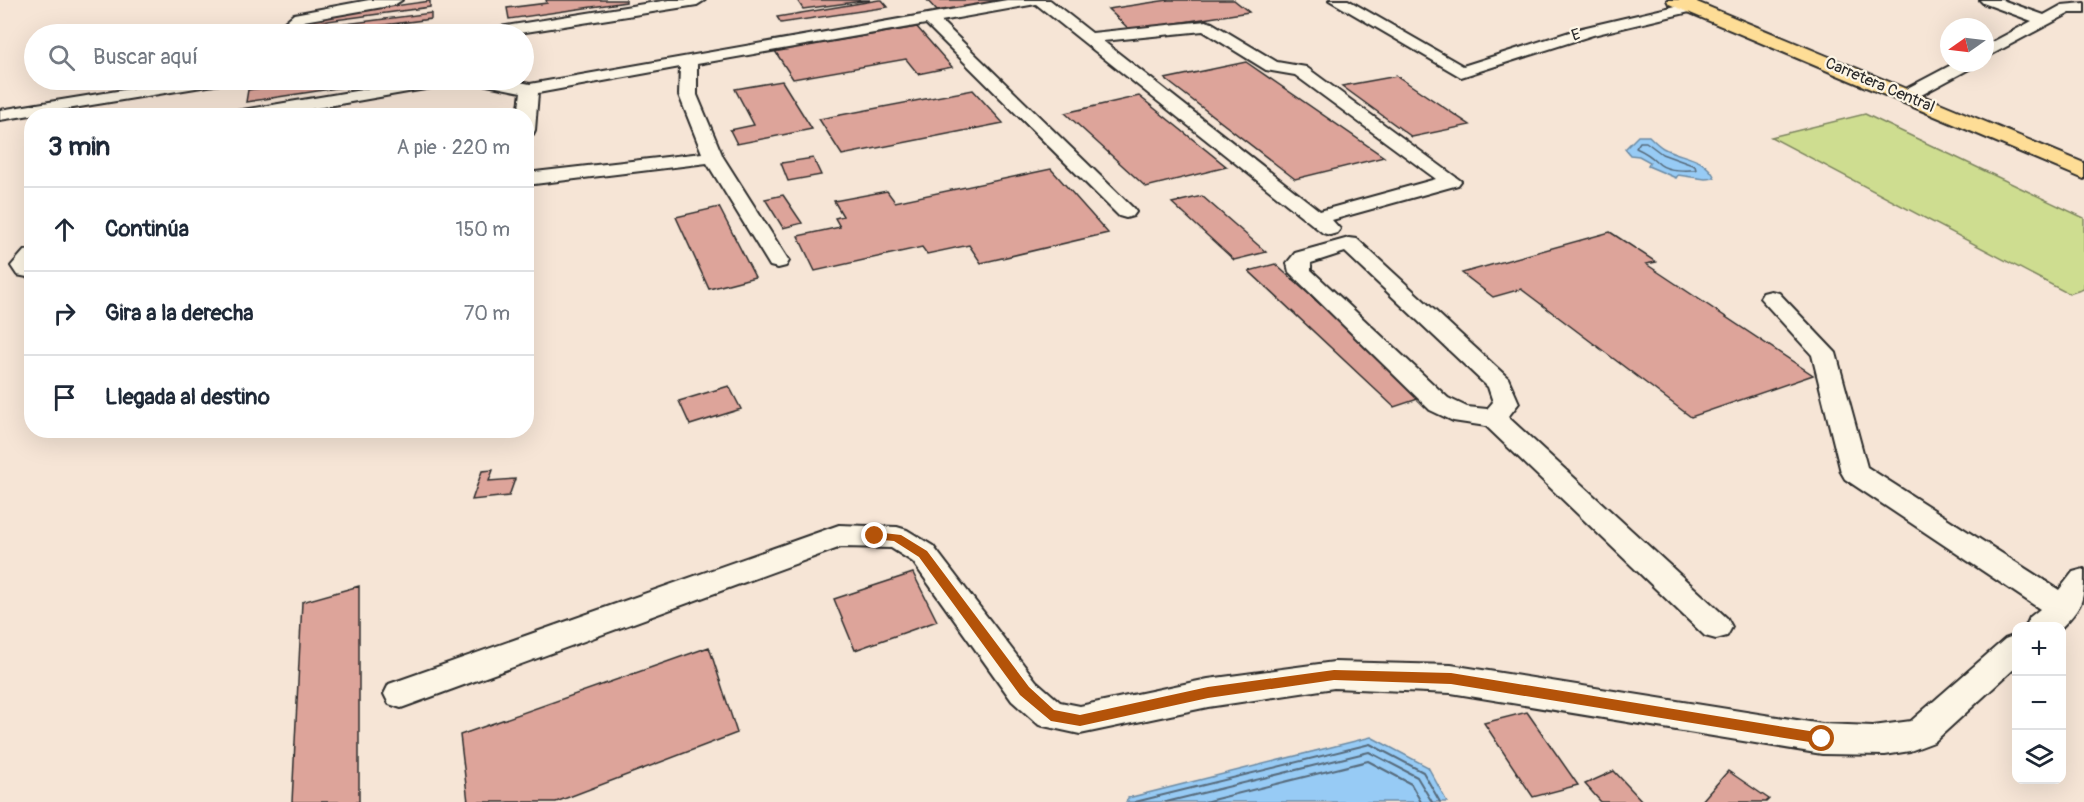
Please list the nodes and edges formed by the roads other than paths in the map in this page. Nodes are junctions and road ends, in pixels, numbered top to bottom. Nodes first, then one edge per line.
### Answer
1 (394, 0) edge
2 (697, 0) edge
3 (1033, 0) edge
4 (1041, 0) edge
5 (1337, 0) edge
6 (1988, 0) edge
7 (675, 2) edge
8 (1684, 4) edge
9 (2084, 8) edge
10 (929, 18) junction
11 (2044, 20) junction
12 (289, 24) edge
13 (534, 26) edge
14 (1090, 38) junction
15 (1994, 48) edge
16 (689, 60) junction
17 (1950, 72) edge
18 (534, 87) edge
19 (151, 90) edge
20 (389, 90) edge
21 (530, 90) edge
22 (1906, 96) junction
23 (38, 108) edge
24 (284, 108) edge
25 (528, 108) edge
26 (24, 110) edge
27 (0, 114) edge
28 (713, 157) junction
29 (2084, 172) edge
30 (534, 178) edge
31 (1126, 212) dead end
32 (1316, 218) junction
33 (1349, 244) junction
34 (778, 261) dead end
35 (1772, 298) dead end
36 (1492, 418) junction
37 (2084, 580) edge
38 (2052, 617) edge
39 (1716, 627) dead end
40 (2012, 652) edge
41 (401, 694) dead end

1 - 12 street
2 - 7 street
3 - 10 street
4 - 14 street
5 - 8 street, E
6 - 11 street
7 - 13 street
8 - 22 main road, Carretera Central
9 - 11 street
10 - 16 street
10 - 31 street
11 - 15 street
14 - 32 street
14 - 32 street
16 - 18 street
16 - 28 street
17 - 22 street
19 - 23 street
20 - 24 street
21 - 25 street
22 - 29 main road, Carretera Central
26 - 27 street
28 - 30 street
28 - 34 street
32 - 33 street
33 - 36 street
33 - 36 street
35 - 38 street
36 - 39 street
37 - 38 street
40 - 41 street

